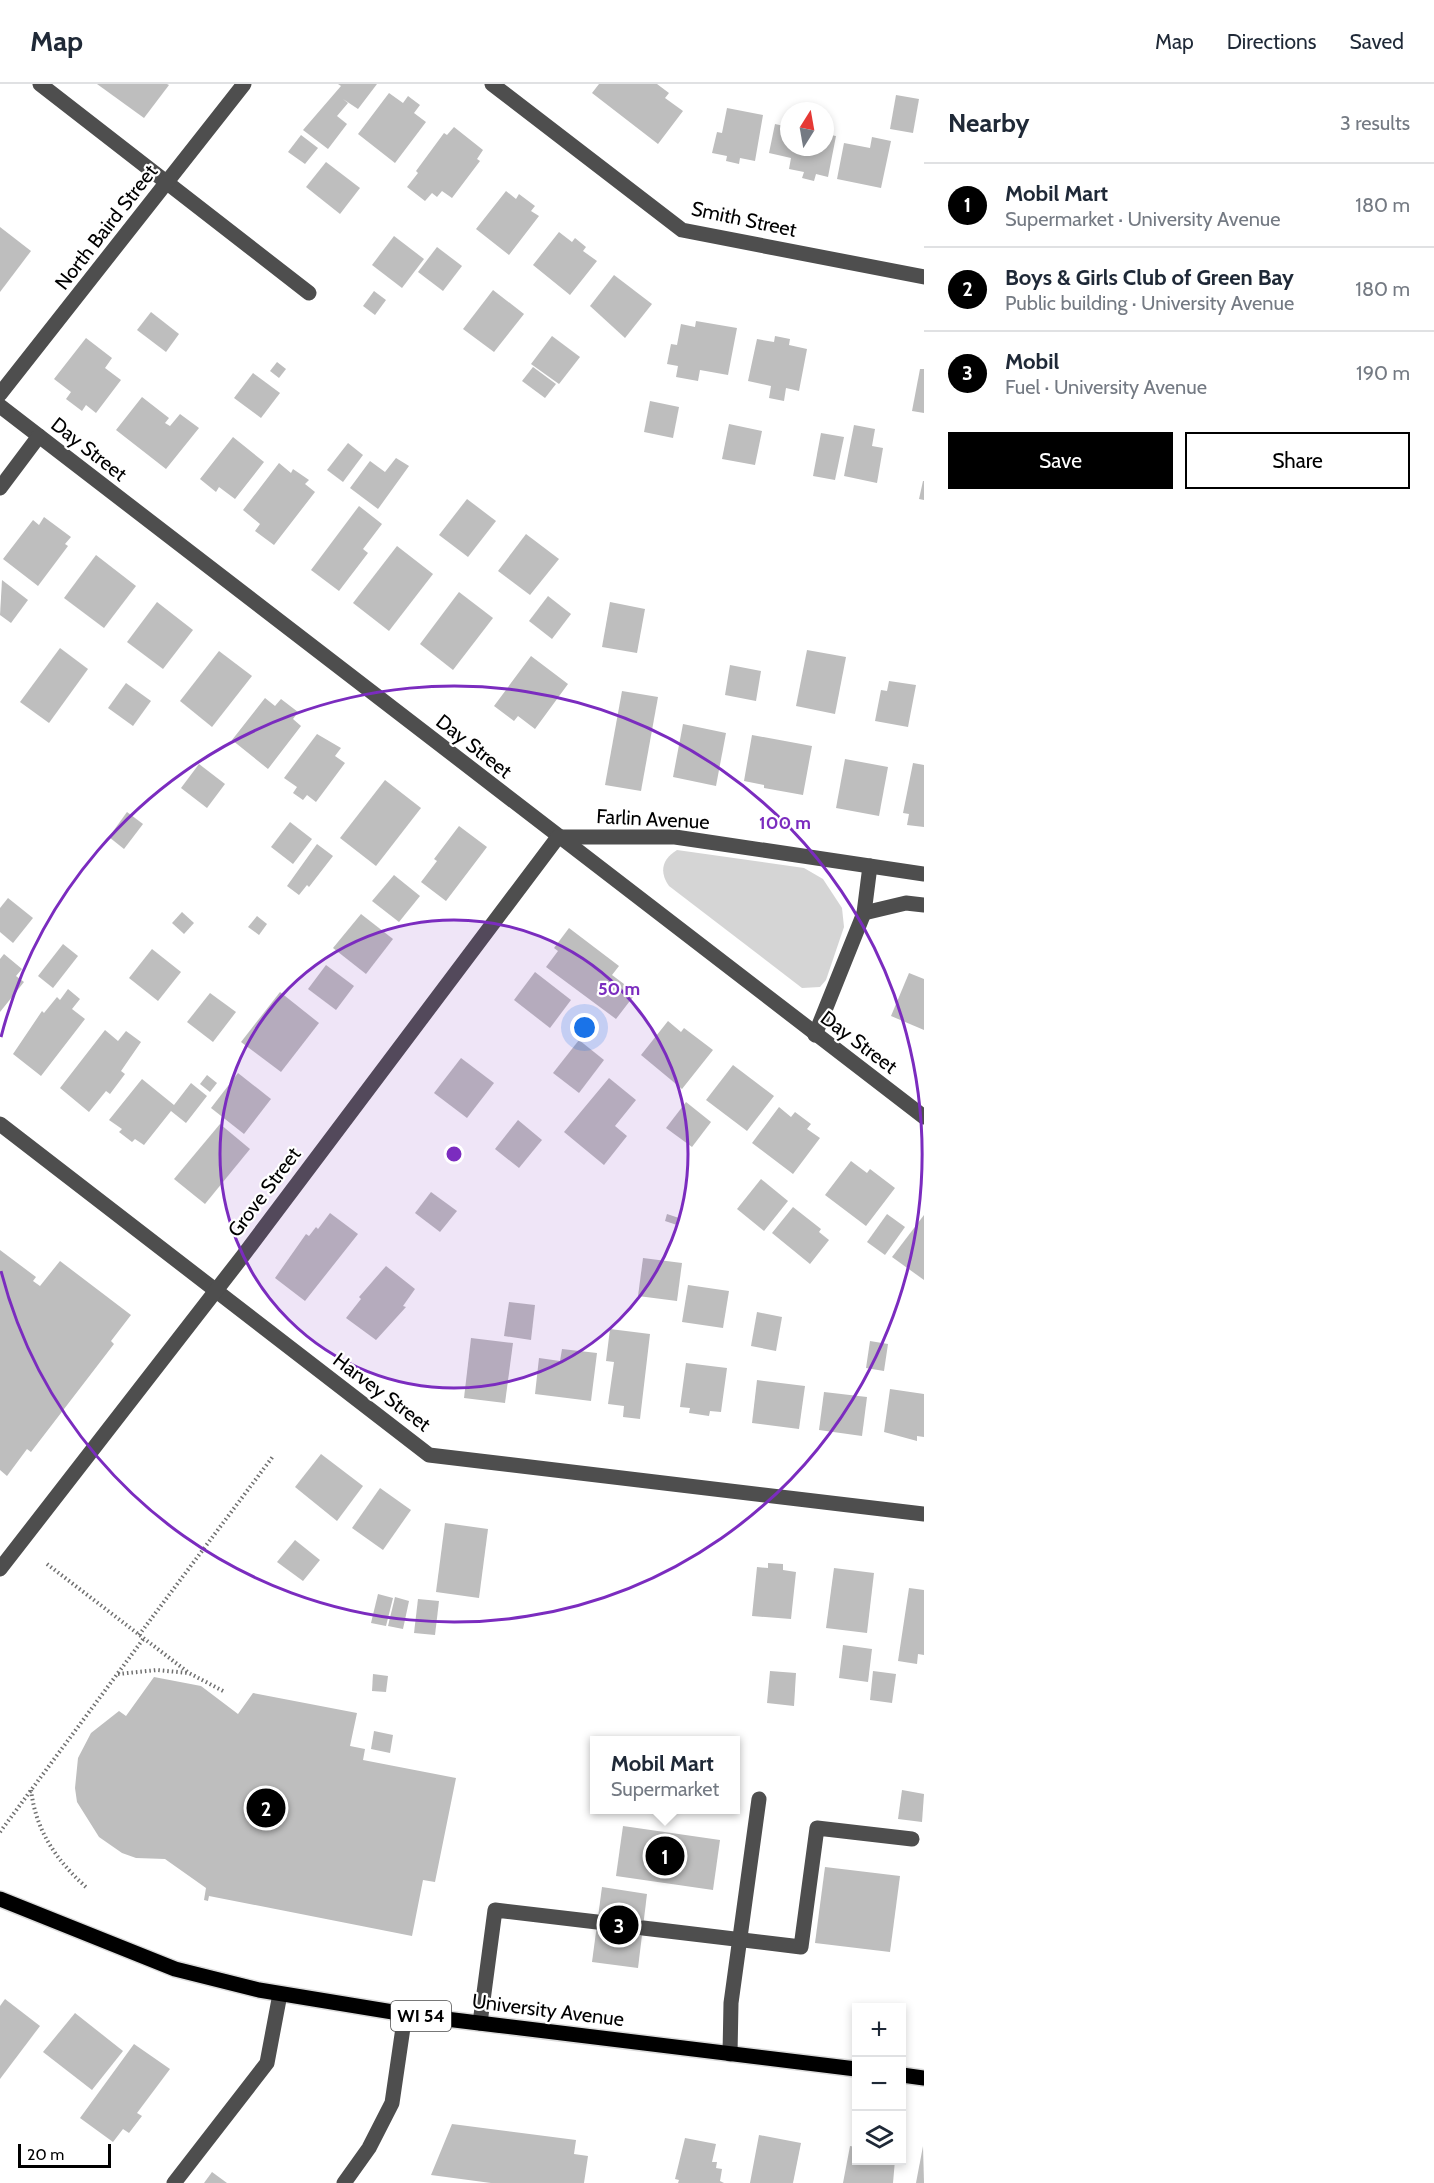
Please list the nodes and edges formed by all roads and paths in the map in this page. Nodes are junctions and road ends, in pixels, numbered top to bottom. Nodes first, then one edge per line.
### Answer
1 (40, 84) edge
2 (244, 84) edge
3 (492, 84) edge
4 (168, 182) junction
5 (924, 277) edge
6 (309, 293) dead end
7 (0, 394) edge
8 (0, 406) edge
9 (39, 436) junction
10 (0, 488) edge
11 (558, 837) junction
12 (870, 866) junction
13 (924, 874) edge
14 (924, 905) edge
15 (864, 913) junction
16 (815, 1035) junction
17 (924, 1117) edge
18 (0, 1124) edge
19 (215, 1291) junction
20 (274, 1455) dead end
21 (924, 1514) edge
22 (47, 1564) dead end
23 (0, 1569) edge
24 (139, 1635) junction
25 (144, 1638) junction
26 (189, 1673) junction
27 (117, 1674) junction
28 (225, 1692) dead end
29 (32, 1790) junction
30 (759, 1799) dead end
31 (0, 1832) edge
32 (912, 1839) dead end
33 (87, 1888) dead end
34 (0, 1899) edge
35 (597, 1922) tunnel mouth
36 (643, 1928) tunnel mouth
37 (739, 1939) junction
38 (280, 1994) junction
39 (405, 2014) junction
40 (480, 2023) junction
41 (730, 2054) junction
42 (852, 2069) edge
43 (906, 2076) edge
44 (924, 2078) edge
45 (174, 2183) edge
46 (344, 2183) edge

1 - 4 street
2 - 4 street, North Baird Street
3 - 5 street, Smith Street
4 - 6 street
4 - 7 street, North Baird Street
8 - 9 street, Day Street
9 - 10 street
9 - 11 street, Day Street
11 - 12 street, Farlin Avenue
11 - 16 street, Day Street
11 - 19 street, Grove Street
12 - 13 street, Farlin Avenue
12 - 15 street
14 - 15 street
15 - 16 street
16 - 17 street, Day Street
18 - 19 street, Harvey Street
19 - 21 street, Harvey Street
19 - 23 street, Grove Street
20 - 24 path
22 - 24 path
24 - 25 path
25 - 26 path
25 - 27 path
26 - 27 path
26 - 28 path
27 - 29 path
29 - 31 path
29 - 33 path
30 - 37 street
32 - 37 street
34 - 38 main road, University Avenue / WI 54
35 - 40 street
36 - 37 street
37 - 41 street
38 - 39 main road, University Avenue / WI 54
38 - 45 street
39 - 40 main road, University Avenue / WI 54
39 - 46 street
40 - 41 main road, University Avenue / WI 54
41 - 42 main road, University Avenue / WI 54
43 - 44 main road

